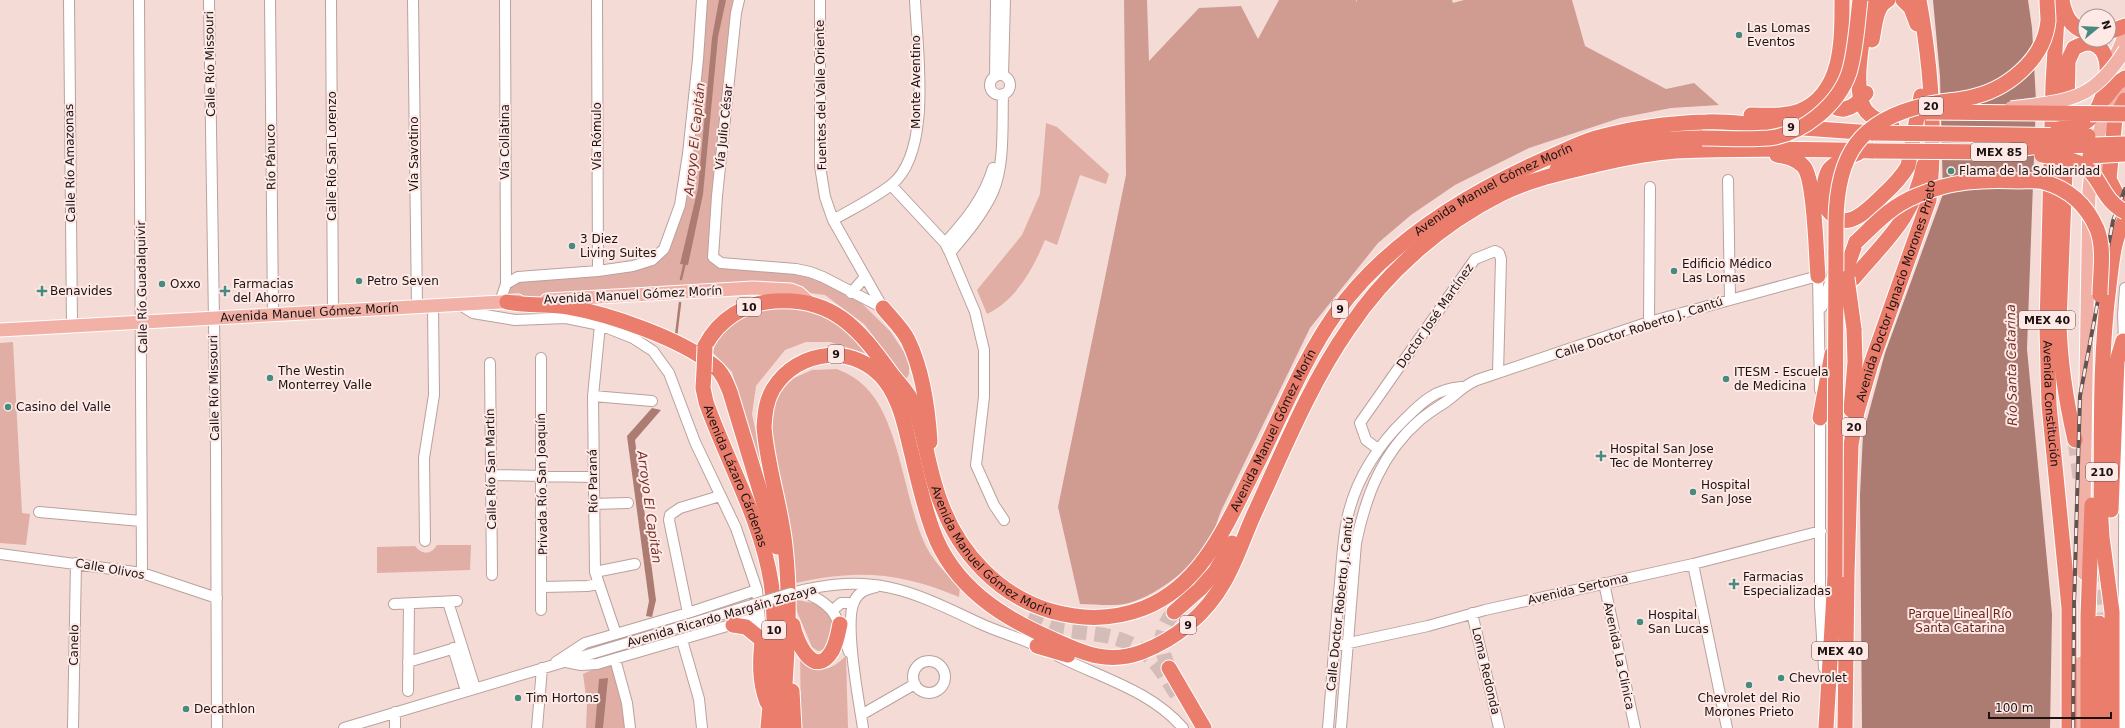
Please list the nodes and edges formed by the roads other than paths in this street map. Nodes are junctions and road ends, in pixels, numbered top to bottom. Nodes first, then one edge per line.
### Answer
1 (68, 0) edge
2 (139, 0) edge
3 (209, 0) edge
4 (270, 0) edge
5 (331, 0) edge
6 (413, 0) edge
7 (505, 0) edge
8 (597, 0) edge
9 (702, 0) edge
10 (739, 0) edge
11 (820, 0) edge
12 (915, 0) edge
13 (996, 0) edge
14 (1005, 0) edge
15 (1842, 0) edge
16 (1860, 0) edge
17 (1869, 0) edge
18 (1888, 0) edge
19 (1902, 0) edge
20 (1919, 0) edge
21 (1926, 0) edge
22 (2047, 0) edge
23 (2058, 0) edge
24 (2062, 0) edge
25 (2077, 29) edge
26 (2125, 34) edge
27 (2125, 50) edge
28 (1926, 60) junction
29 (999, 76) junction
30 (2119, 79) edge
31 (1000, 94) junction
32 (1824, 95) junction
33 (1860, 100) junction
34 (2125, 100) edge
35 (1902, 112) junction
36 (1982, 112) junction
37 (2120, 116) edge
38 (1709, 121) junction
39 (1873, 133) joint
40 (1912, 133) junction
41 (2031, 135) junction
42 (2125, 136) edge
43 (1933, 142) junction
44 (1762, 151) junction
45 (1867, 151) junction
46 (2000, 152) junction
47 (2123, 153) edge
48 (2042, 155) junction
49 (1728, 180) dead end
50 (1532, 182) junction
51 (891, 185) junction
52 (1650, 187) dead end
53 (2114, 189) junction
54 (1822, 201) junction
55 (2125, 202) edge
56 (2125, 212) edge
57 (2125, 219) edge
58 (833, 220) junction
59 (2088, 234) junction
60 (2064, 237) junction
61 (945, 243) junction
62 (1855, 244) junction
63 (950, 252) junction
64 (598, 271) junction
65 (1818, 276) junction
66 (865, 277) junction
67 (2049, 277) junction
68 (1850, 279) junction
69 (506, 284) junction
70 (2125, 288) edge
71 (851, 293) junction
72 (1730, 299) junction
73 (504, 302) junction
74 (809, 302) junction
75 (460, 305) junction
76 (433, 306) junction
77 (417, 307) junction
78 (883, 308) junction
79 (333, 312) junction
80 (273, 315) junction
81 (1819, 317) junction
82 (213, 319) junction
83 (142, 322) junction
84 (1649, 322) junction
85 (2059, 323) junction
86 (72, 325) junction
87 (600, 325) junction
88 (0, 330) edge
89 (1835, 337) dead end
90 (2123, 341) junction
91 (541, 358) dead end
92 (490, 363) dead end
93 (1498, 373) junction
94 (1461, 387) junction
95 (593, 396) junction
96 (652, 401) dead end
97 (1820, 418) junction
98 (2074, 440) tunnel mouth
99 (1851, 445) junction
100 (1378, 448) junction
101 (932, 473) junction
102 (491, 475) junction
103 (542, 476) junction
104 (593, 477) junction
105 (1270, 480) junction
106 (720, 496) junction
107 (628, 503) dead end
108 (594, 504) junction
109 (941, 505) junction
110 (39, 512) dead end
111 (1004, 520) dead end
112 (141, 521) junction
113 (1821, 531) junction
114 (425, 541) dead end
115 (0, 554) edge
116 (76, 563) junction
117 (635, 564) dead end
118 (1693, 564) junction
119 (2107, 567) junction
120 (595, 572) junction
121 (142, 573) junction
122 (492, 575) dead end
123 (1835, 577) junction
124 (1604, 583) junction
125 (599, 584) junction
126 (882, 585) junction
127 (543, 587) junction
128 (756, 590) junction
129 (794, 595) junction
130 (217, 598) junction
131 (853, 603) junction
132 (394, 604) dead end
133 (409, 604) junction
134 (542, 610) dead end
135 (833, 610) junction
136 (1174, 612) tunnel mouth
137 (1472, 613) junction
138 (688, 614) junction
139 (758, 617) junction
140 (1028, 618) tunnel mouth
141 (2100, 623) tunnel mouth
142 (840, 624) junction
143 (733, 625) junction
144 (616, 634) junction
145 (682, 640) junction
146 (762, 640) junction
147 (1347, 644) junction
148 (1037, 646) junction
149 (1335, 646) junction
150 (458, 647) junction
151 (1094, 657) junction
152 (616, 659) junction
153 (408, 662) junction
154 (564, 662) junction
155 (787, 664) junction
156 (853, 664) junction
157 (547, 667) junction
158 (1169, 668) tunnel mouth
159 (915, 684) dead end
160 (471, 690) junction
161 (408, 691) dead end
162 (1182, 703) tunnel mouth
163 (1828, 708) junction
164 (770, 709) junction
165 (395, 712) junction
166 (861, 714) junction
167 (1845, 726) edge
168 (71, 728) edge
169 (217, 728) edge
170 (344, 728) edge
171 (395, 728) edge
172 (537, 728) edge
173 (630, 728) edge
174 (702, 728) edge
175 (768, 728) edge
176 (782, 728) edge
177 (794, 728) edge
178 (863, 728) edge
179 (1183, 728) edge
180 (1198, 728) edge
181 (1204, 728) edge
182 (1328, 728) edge
183 (1341, 728) edge
184 (1499, 728) edge
185 (1635, 728) edge
186 (1728, 728) edge
187 (1826, 728) edge
188 (2069, 728) edge
189 (2079, 728) edge
190 (2088, 728) edge
191 (2099, 728) edge
192 (2112, 728) edge
193 (2123, 728) edge

1 - 86 street, Calle Río Amazonas
2 - 83 street, Calle Río Guadalquivir
3 - 82 street, Calle Río Missouri
4 - 80 street, Río Pánuco
5 - 79 street, Calle Río San Lorenzo
6 - 77 street, Vía Savotino
7 - 69 street, Vía Collatina
8 - 64 street, Vía Rómulo
9 - 64 street
10 - 71 street, Vía Julio César
11 - 58 street, Fuentes del Valle Oriente
12 - 51 street, Monte Aventino
13 - 29 street
14 - 29 street
15 - 32 highway
16 - 50 highway, bridge
17 - 33 highway
18 - 33 highway
19 - 28 highway
20 - 28 highway, Avenida Doctor Ignacio Morones Prieto / 20
21 - 28 highway
22 - 35 highway, MEX 40, bridge
23 - 67 highway, Avenida Constitución / MEX 40
24 - 25 highway
26 - 30 main road
27 - 36 main road, bridge
28 - 43 highway, Avenida Doctor Ignacio Morones Prieto / 20
28 - 54 highway
29 - 31 street
29 - 31 street
30 - 41 highway, bridge
30 - 59 main road
30 - 60 highway, Avenida Constitución / MEX 40
31 - 61 street
31 - 63 street
32 - 33 highway
32 - 38 highway
33 - 40 highway, bridge
34 - 37 highway
35 - 36 highway, bridge
35 - 123 highway, MEX 40, bridge
36 - 37 highway, bridge
37 - 53 highway
37 - 59 main road
38 - 39 highway, Avenida Manuel Gómez Morín / 9
38 - 109 highway, Avenida Manuel Gómez Morín / 9
39 - 40 highway, MEX 85, bridge
40 - 41 highway, MEX 85, bridge
41 - 42 highway, MEX 85, bridge
42 - 53 main road
43 - 68 highway, 20
43 - 99 highway, Avenida Doctor Ignacio Morones Prieto / 20
44 - 45 highway, Avenida Manuel Gómez Morín / 9
44 - 50 highway, Avenida Manuel Gómez Morín / 9
44 - 65 highway
45 - 46 highway, MEX 85, bridge
45 - 54 highway
46 - 47 highway, MEX 85, bridge
46 - 48 highway, bridge
47 - 48 highway, bridge
48 - 56 highway, bridge
49 - 72 street
50 - 105 highway, Avenida Manuel Gómez Morín / 9
51 - 58 street, Monte Aventino
51 - 61 street
52 - 84 street
53 - 55 highway
54 - 65 highway
57 - 119 highway, 210
58 - 66 street, Fuentes del Valle Oriente
59 - 189 main road
60 - 67 highway
60 - 85 highway, Avenida Constitución / MEX 40
61 - 63 street
62 - 68 highway
62 - 81 street
62 - 190 highway, bridge
63 - 111 street
64 - 69 street
65 - 72 street, Calle Doctor Roberto J. Cantú
65 - 81 street
66 - 71 street
66 - 78 street, Fuentes del Valle Oriente
67 - 85 highway
67 - 188 highway, Avenida Constitución / MEX 40
68 - 99 highway, bridge
69 - 73 street, Vía Collatina
70 - 90 street
71 - 78 street
72 - 84 street, Calle Doctor Roberto J. Cantú
73 - 74 main road, Avenida Manuel Gómez Morín / 9
73 - 75 main road, Avenida Manuel Gómez Morín / 9
73 - 129 highway
74 - 101 highway, Avenida Manuel Gómez Morín / 9
74 - 164 highway, Avenida Lázaro Cárdenas / 10, bridge
75 - 76 main road, Avenida Manuel Gómez Morín / 9
75 - 87 street
76 - 77 main road, Avenida Manuel Gómez Morín / 9
76 - 114 street
77 - 79 main road, Avenida Manuel Gómez Morín / 9
78 - 101 highway
79 - 80 main road, Avenida Manuel Gómez Morín / 9
80 - 82 main road, Avenida Manuel Gómez Morín / 9
81 - 97 street
82 - 83 main road, Avenida Manuel Gómez Morín / 9
82 - 130 street, Calle Río Missouri
83 - 86 main road, Avenida Manuel Gómez Morín / 9
83 - 112 street, Calle Río Guadalquivir
84 - 93 street, Calle Doctor Roberto J. Cantú
85 - 98 highway, Avenida Constitución / MEX 40
86 - 88 main road, Avenida Manuel Gómez Morín / 9
87 - 95 street, Río Paraná
87 - 106 street
89 - 97 highway
90 - 119 highway
90 - 193 street
91 - 103 street, Privada Río San Joaquín
92 - 102 street, Calle Río San Martín
93 - 94 street, Calle Doctor Roberto J. Cantú
93 - 100 street, Doctor José Martínez
94 - 100 street, Calle Doctor Roberto J. Cantú
94 - 147 street, Calle Doctor Roberto J. Cantú
95 - 96 street
95 - 104 street, Río Paraná
97 - 113 street
99 - 167 highway, Avenida Doctor Ignacio Morones Prieto / 20
100 - 149 street, Calle Doctor Roberto J. Cantú
101 - 109 highway, Avenida Manuel Gómez Morín / 9
102 - 103 street
102 - 122 street, Calle Río San Martín
103 - 104 street
103 - 127 street, Privada Río San Joaquín
104 - 108 street, Río Paraná
105 - 136 highway
105 - 151 highway, Avenida Manuel Gómez Morín / 9
106 - 128 street
106 - 138 street
107 - 108 street
108 - 120 street, Río Paraná
109 - 140 highway
110 - 112 street
112 - 121 street, Calle Río Guadalquivir
113 - 118 street, Avenida Sertoma
113 - 163 street
115 - 116 street, Calle Olivos
116 - 121 street, Calle Olivos
116 - 168 street, Canelo
117 - 120 street
118 - 124 street, Avenida Sertoma
118 - 186 street
119 - 192 highway, 210
120 - 125 street, Río Paraná
121 - 130 street, Calle Olivos
123 - 163 highway
123 - 167 highway, Avenida Doctor Ignacio Morones Prieto / MEX 40
124 - 137 street, Avenida Sertoma
124 - 185 street, Avenida La Clinica
125 - 127 street
125 - 144 street, Río Paraná
126 - 129 street, Avenida Ricardo Margáin Zozaya
126 - 131 street
126 - 148 street, Avenida Ricardo Margáin Zozaya
127 - 134 street, Privada Río San Joaquín
128 - 138 street
128 - 139 street
129 - 135 street
129 - 142 highway
129 - 151 highway, Avenida Manuel Gómez Morín / 9
129 - 154 street, Avenida Ricardo Margáin Zozaya, bridge
129 - 155 highway, 10
130 - 169 street, Calle Río Missouri
131 - 135 street
131 - 156 street
132 - 133 street
133 - 150 street
133 - 153 street
135 - 142 street
137 - 147 street, Avenida Sertoma
137 - 184 street, Loma Redonda
138 - 144 street
139 - 143 street, Avenida Ricardo Margáin Zozaya
139 - 146 street
141 - 191 highway
142 - 156 street
143 - 145 street, Avenida Ricardo Margáin Zozaya
143 - 146 highway
144 - 157 street
145 - 152 street, Avenida Ricardo Margáin Zozaya
145 - 174 street
146 - 164 highway
147 - 149 street, Avenida Sertoma
147 - 183 street, Calle Doctor Roberto J. Cantú
148 - 151 highway
148 - 179 street, Avenida Ricardo Margáin Zozaya
149 - 182 street, Calle Doctor Roberto J. Cantú
150 - 153 street
150 - 160 street
152 - 154 street, Avenida Ricardo Margáin Zozaya
152 - 173 street
153 - 161 street
154 - 157 street, Avenida Ricardo Margáin Zozaya
155 - 176 highway, 10
155 - 177 highway
156 - 166 street
157 - 160 street, Avenida Ricardo Margáin Zozaya
157 - 172 street
158 - 181 highway
159 - 166 street
160 - 165 street, Avenida Ricardo Margáin Zozaya
162 - 180 highway
163 - 187 highway
164 - 175 highway, Avenida Lázaro Cárdenas / 10
165 - 170 street, Avenida Ricardo Margáin Zozaya
165 - 171 street
166 - 178 street

